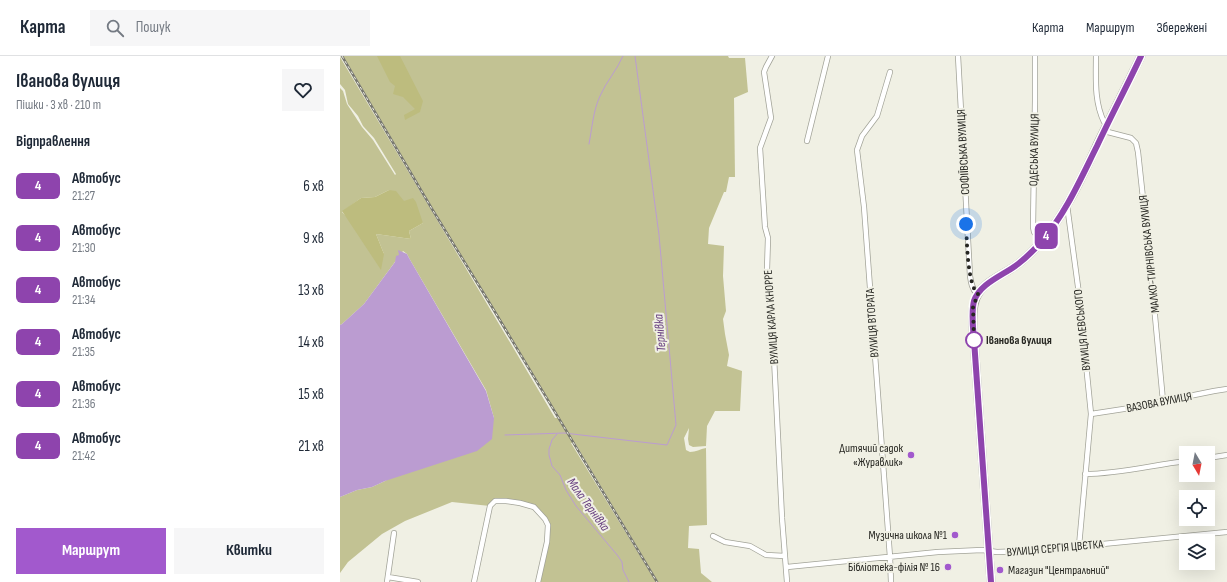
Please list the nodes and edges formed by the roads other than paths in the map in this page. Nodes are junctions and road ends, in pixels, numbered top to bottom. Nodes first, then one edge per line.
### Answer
1 (772, 56) edge
2 (828, 56) edge
3 (958, 56) edge
4 (1035, 56) edge
5 (1096, 56) edge
6 (1141, 56) edge
7 (890, 72) dead end
8 (1106, 123) junction
9 (1104, 131) junction
10 (807, 141) dead end
11 (1067, 204) junction
12 (1042, 241) junction
13 (978, 294) junction
14 (1227, 389) edge
15 (1163, 400) junction
16 (1091, 414) junction
17 (1227, 455) edge
18 (1215, 457) edge
19 (1179, 462) edge
20 (1085, 474) junction
21 (1227, 532) edge
22 (394, 533) dead end
23 (712, 536) dead end
24 (1079, 546) junction
25 (989, 551) junction
26 (786, 556) junction
27 (890, 557) junction
28 (787, 567) junction
29 (387, 580) edge
30 (418, 582) edge
31 (474, 582) edge
32 (538, 582) edge
33 (787, 582) edge
34 (891, 582) edge
35 (991, 582) edge

1 - 26 street, ВУЛИЦЯ КАРЛА КНОРРЕ
2 - 10 street
3 - 13 street, СОФІЇВСЬКА ВУЛИЦЯ
4 - 12 street, ОДЕСЬКА ВУЛИЦЯ
5 - 8 street
6 - 8 main road
7 - 27 street, ВУЛИЦЯ ВТОРАТА
8 - 9 main road
9 - 11 main road
9 - 15 street, МАЛКО-ТИРНІВСЬКА ВУЛИЦЯ
11 - 12 main road
11 - 16 street, ВУЛИЦЯ ЛЕВСЬКОГО
12 - 13 main road
13 - 25 main road
14 - 15 street, ВАЗОВА ВУЛИЦЯ
15 - 16 street, ВАЗОВА ВУЛИЦЯ
16 - 20 street, ВУЛИЦЯ ЛЕВСЬКОГО
17 - 18 street
19 - 20 street
20 - 24 street, ВУЛИЦЯ ЛЕВСЬКОГО
21 - 24 street, ВУЛИЦЯ СЕРГІЯ ЦВЄТКА
22 - 29 street
23 - 26 street
24 - 25 street, ВУЛИЦЯ СЕРГІЯ ЦВЄТКА
25 - 27 street, ВУЛИЦЯ СЕРГІЯ ЦВЄТКА
25 - 35 main road
26 - 28 street, ВУЛИЦЯ КАРЛА КНОРРЕ
27 - 28 street, ВУЛИЦЯ СЕРГІЯ ЦВЄТКА
27 - 34 street, ВУЛИЦЯ ВТОРАТА
28 - 33 street, ВУЛИЦЯ КАРЛА КНОРРЕ
29 - 30 street
31 - 32 street

